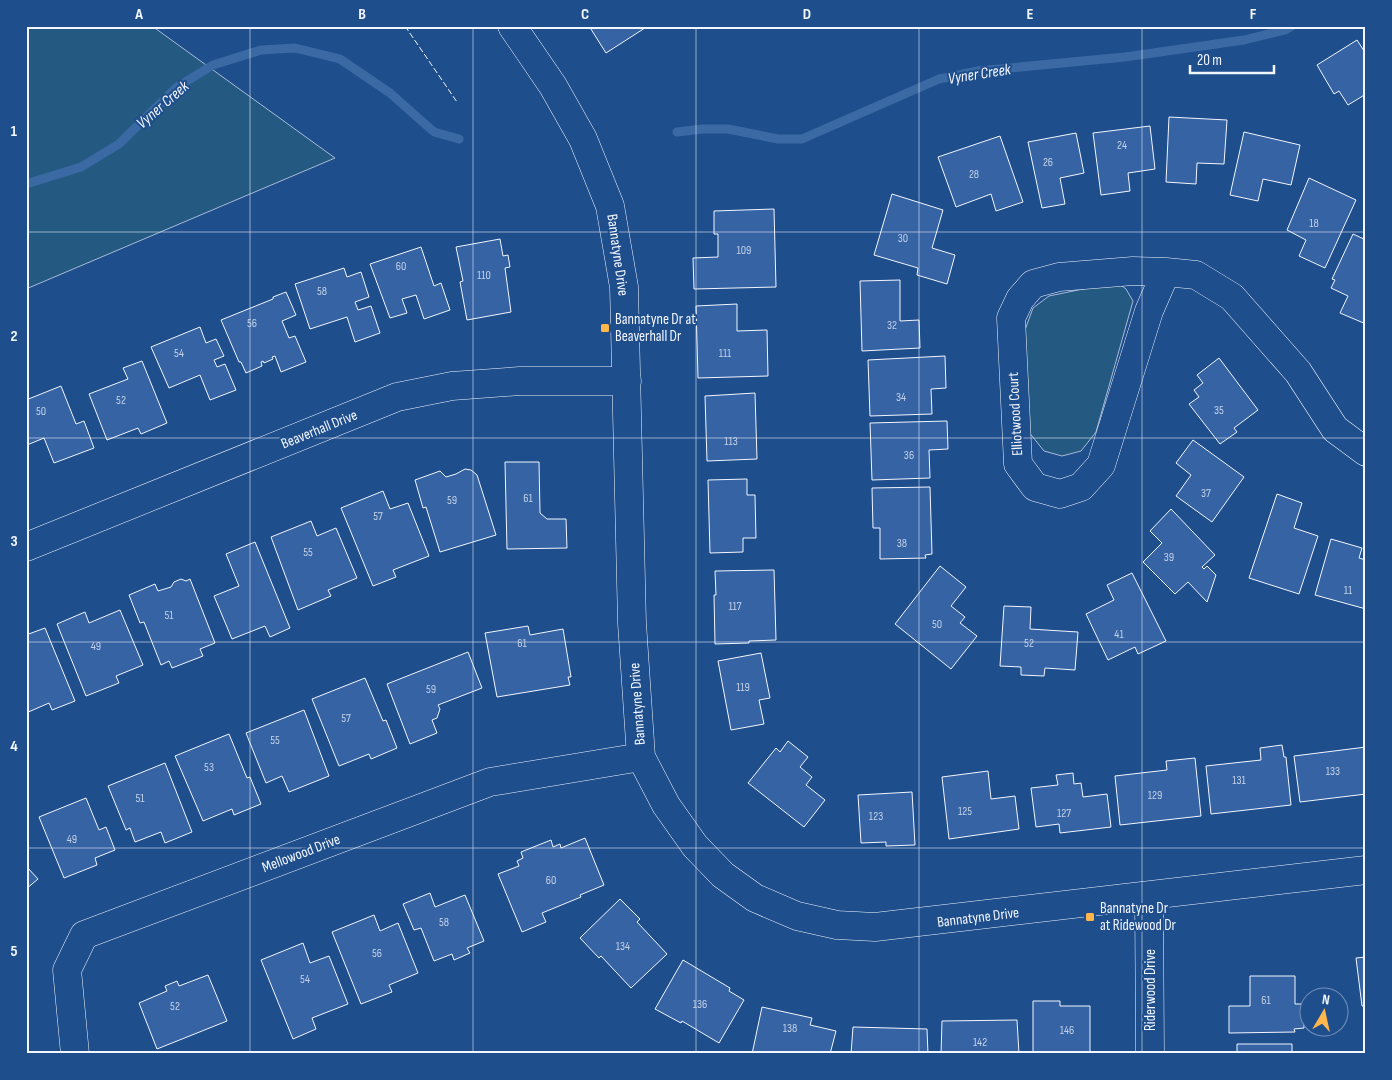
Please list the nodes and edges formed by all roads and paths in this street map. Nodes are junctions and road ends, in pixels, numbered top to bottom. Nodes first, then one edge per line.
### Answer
1 (512, 26) edge
2 (1166, 272) junction
3 (627, 381) junction
4 (1366, 452) edge
5 (26, 547) edge
6 (641, 757) junction
7 (1366, 870) edge
8 (1150, 897) junction
9 (75, 1054) edge
10 (1150, 1054) edge

1 - 3 street, Bannatyne Drive
2 - 2 street, Elliotwood Court
2 - 4 street, Elliotwood Court
3 - 5 street, Beaverhall Drive
3 - 6 street, Bannatyne Drive
6 - 8 street, Bannatyne Drive
6 - 9 street, Mellowood Drive
7 - 8 street, Bannatyne Drive
8 - 10 street, Riderwood Drive

